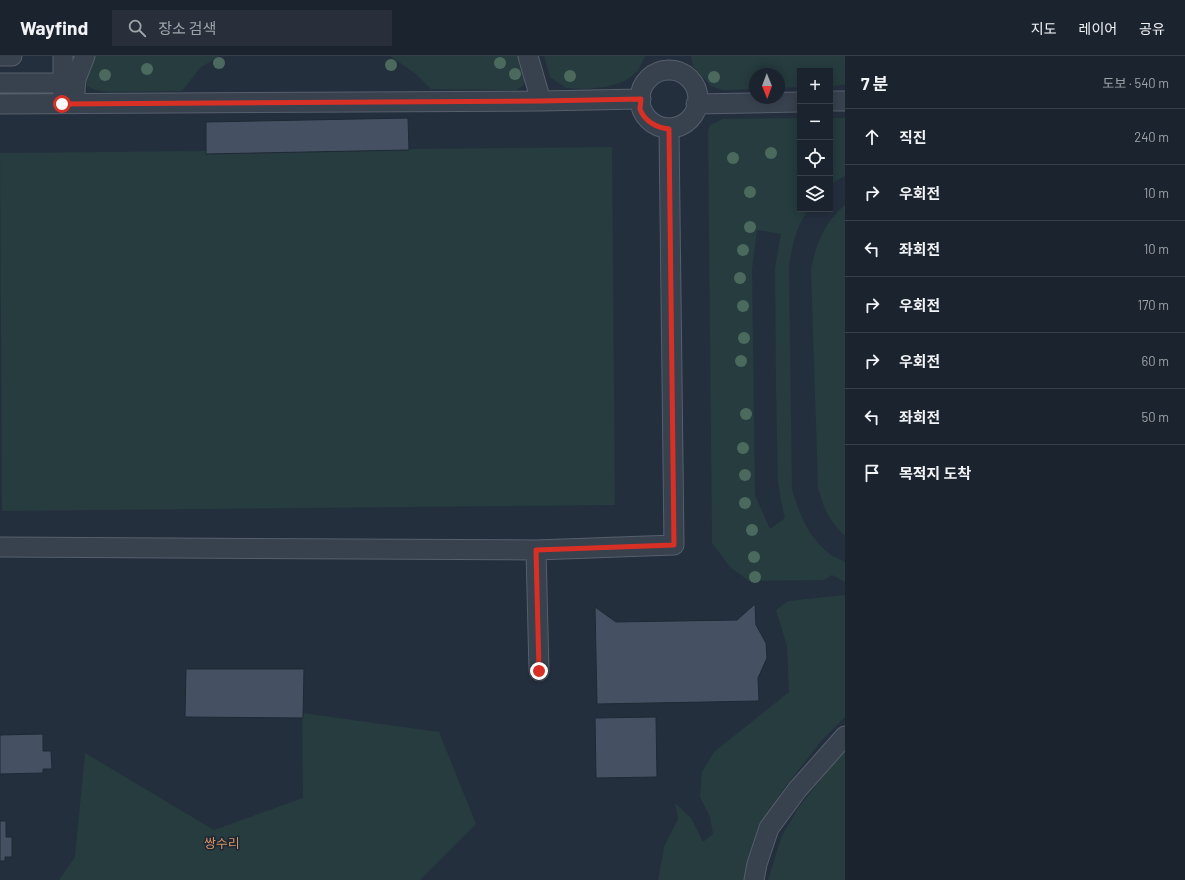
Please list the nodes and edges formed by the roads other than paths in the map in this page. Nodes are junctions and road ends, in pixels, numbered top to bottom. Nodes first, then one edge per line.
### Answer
1 (0, 56) edge
2 (12, 56) edge
3 (63, 56) edge
4 (85, 56) edge
5 (528, 56) edge
6 (657, 64) edge
7 (679, 64) edge
8 (64, 82) junction
9 (0, 83) edge
10 (641, 99) junction
11 (541, 101) junction
12 (845, 101) edge
13 (797, 102) edge
14 (833, 102) edge
15 (0, 104) edge
16 (68, 104) junction
17 (696, 104) junction
18 (669, 129) junction
19 (0, 548) edge
20 (536, 550) junction
21 (539, 671) dead end
22 (845, 736) edge
23 (754, 880) edge

1 - 2 street
3 - 8 street
4 - 16 street
5 - 11 street
6 - 7 street
6 - 10 street
7 - 17 street
8 - 9 street
8 - 16 street
10 - 11 street
10 - 18 street
11 - 16 street
12 - 14 street
13 - 17 street
15 - 16 street
17 - 18 street
18 - 20 street
19 - 20 street
20 - 21 street
22 - 23 street

